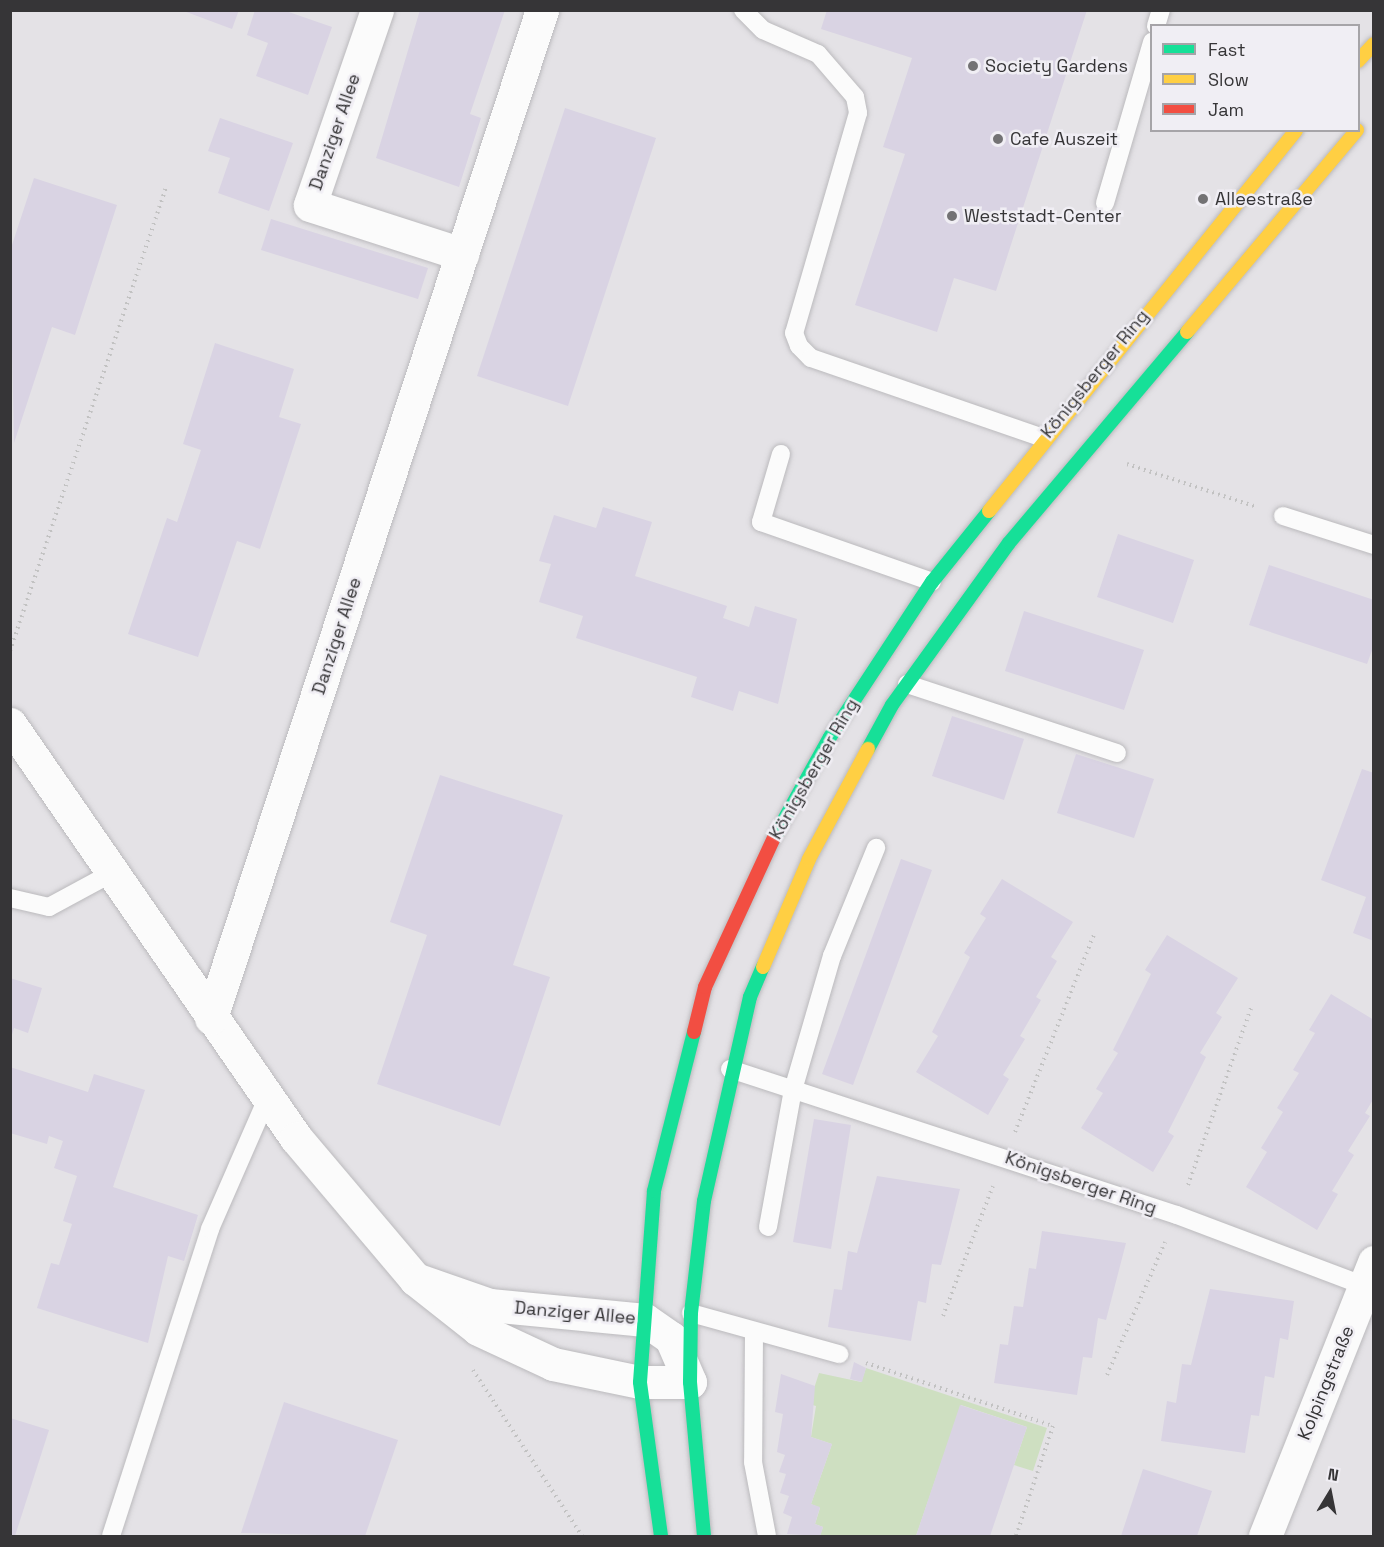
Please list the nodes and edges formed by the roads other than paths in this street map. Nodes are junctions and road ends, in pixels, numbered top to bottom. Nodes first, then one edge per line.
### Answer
1 (377, 10) edge
2 (542, 10) edge
3 (743, 10) edge
4 (1374, 44) edge
5 (1150, 49) edge
6 (1360, 60) edge
7 (1294, 132) edge
8 (1355, 132) edge
9 (1105, 203) dead end
10 (462, 254) junction
11 (1043, 438) junction
12 (781, 454) dead end
13 (1283, 516) road end
14 (1374, 545) edge
15 (932, 582) junction
16 (907, 684) junction
17 (10, 724) edge
18 (1117, 753) dead end
19 (876, 848) dead end
20 (112, 873) junction
21 (10, 898) edge
22 (211, 1018) junction
23 (730, 1069) junction
24 (793, 1090) junction
25 (268, 1096) junction
26 (768, 1227) dead end
27 (1369, 1274) edge
28 (415, 1279) junction
29 (691, 1313) junction
30 (645, 1320) junction
31 (754, 1334) junction
32 (839, 1354) road end
33 (640, 1382) junction
34 (690, 1382) junction
35 (111, 1536) edge
36 (661, 1536) edge
37 (704, 1536) edge
38 (767, 1536) edge
39 (1265, 1536) edge

1 - 10 street, Danziger Allee
2 - 10 street, Danziger Allee
3 - 11 lane
4 - 6 main road
5 - 9 lane
7 - 11 main road, Königsberger Ring
8 - 16 main road, Königsberger Ring
10 - 22 street, Danziger Allee
11 - 15 main road, Königsberger Ring
12 - 15 lane
13 - 14 lane
15 - 30 main road, Königsberger Ring
16 - 18 lane
16 - 23 main road, Königsberger Ring
17 - 20 street, Danziger Allee
19 - 24 lane
20 - 21 lane
20 - 22 street, Danziger Allee
22 - 25 street, Danziger Allee
23 - 24 lane, Königsberger Ring
23 - 29 main road, Königsberger Ring
24 - 26 lane
24 - 27 lane, Königsberger Ring
25 - 28 street, Danziger Allee
25 - 35 lane
27 - 39 street, Kolpingstraße
28 - 30 street, Danziger Allee
28 - 33 street, Danziger Allee
29 - 31 lane
29 - 34 main road, Königsberger Ring
30 - 33 main road, Königsberger Ring
30 - 34 street, Danziger Allee
31 - 32 lane
31 - 38 lane
33 - 34 street, Danziger Allee
33 - 36 main road, Königsberger Ring
34 - 37 main road, Königsberger Ring

